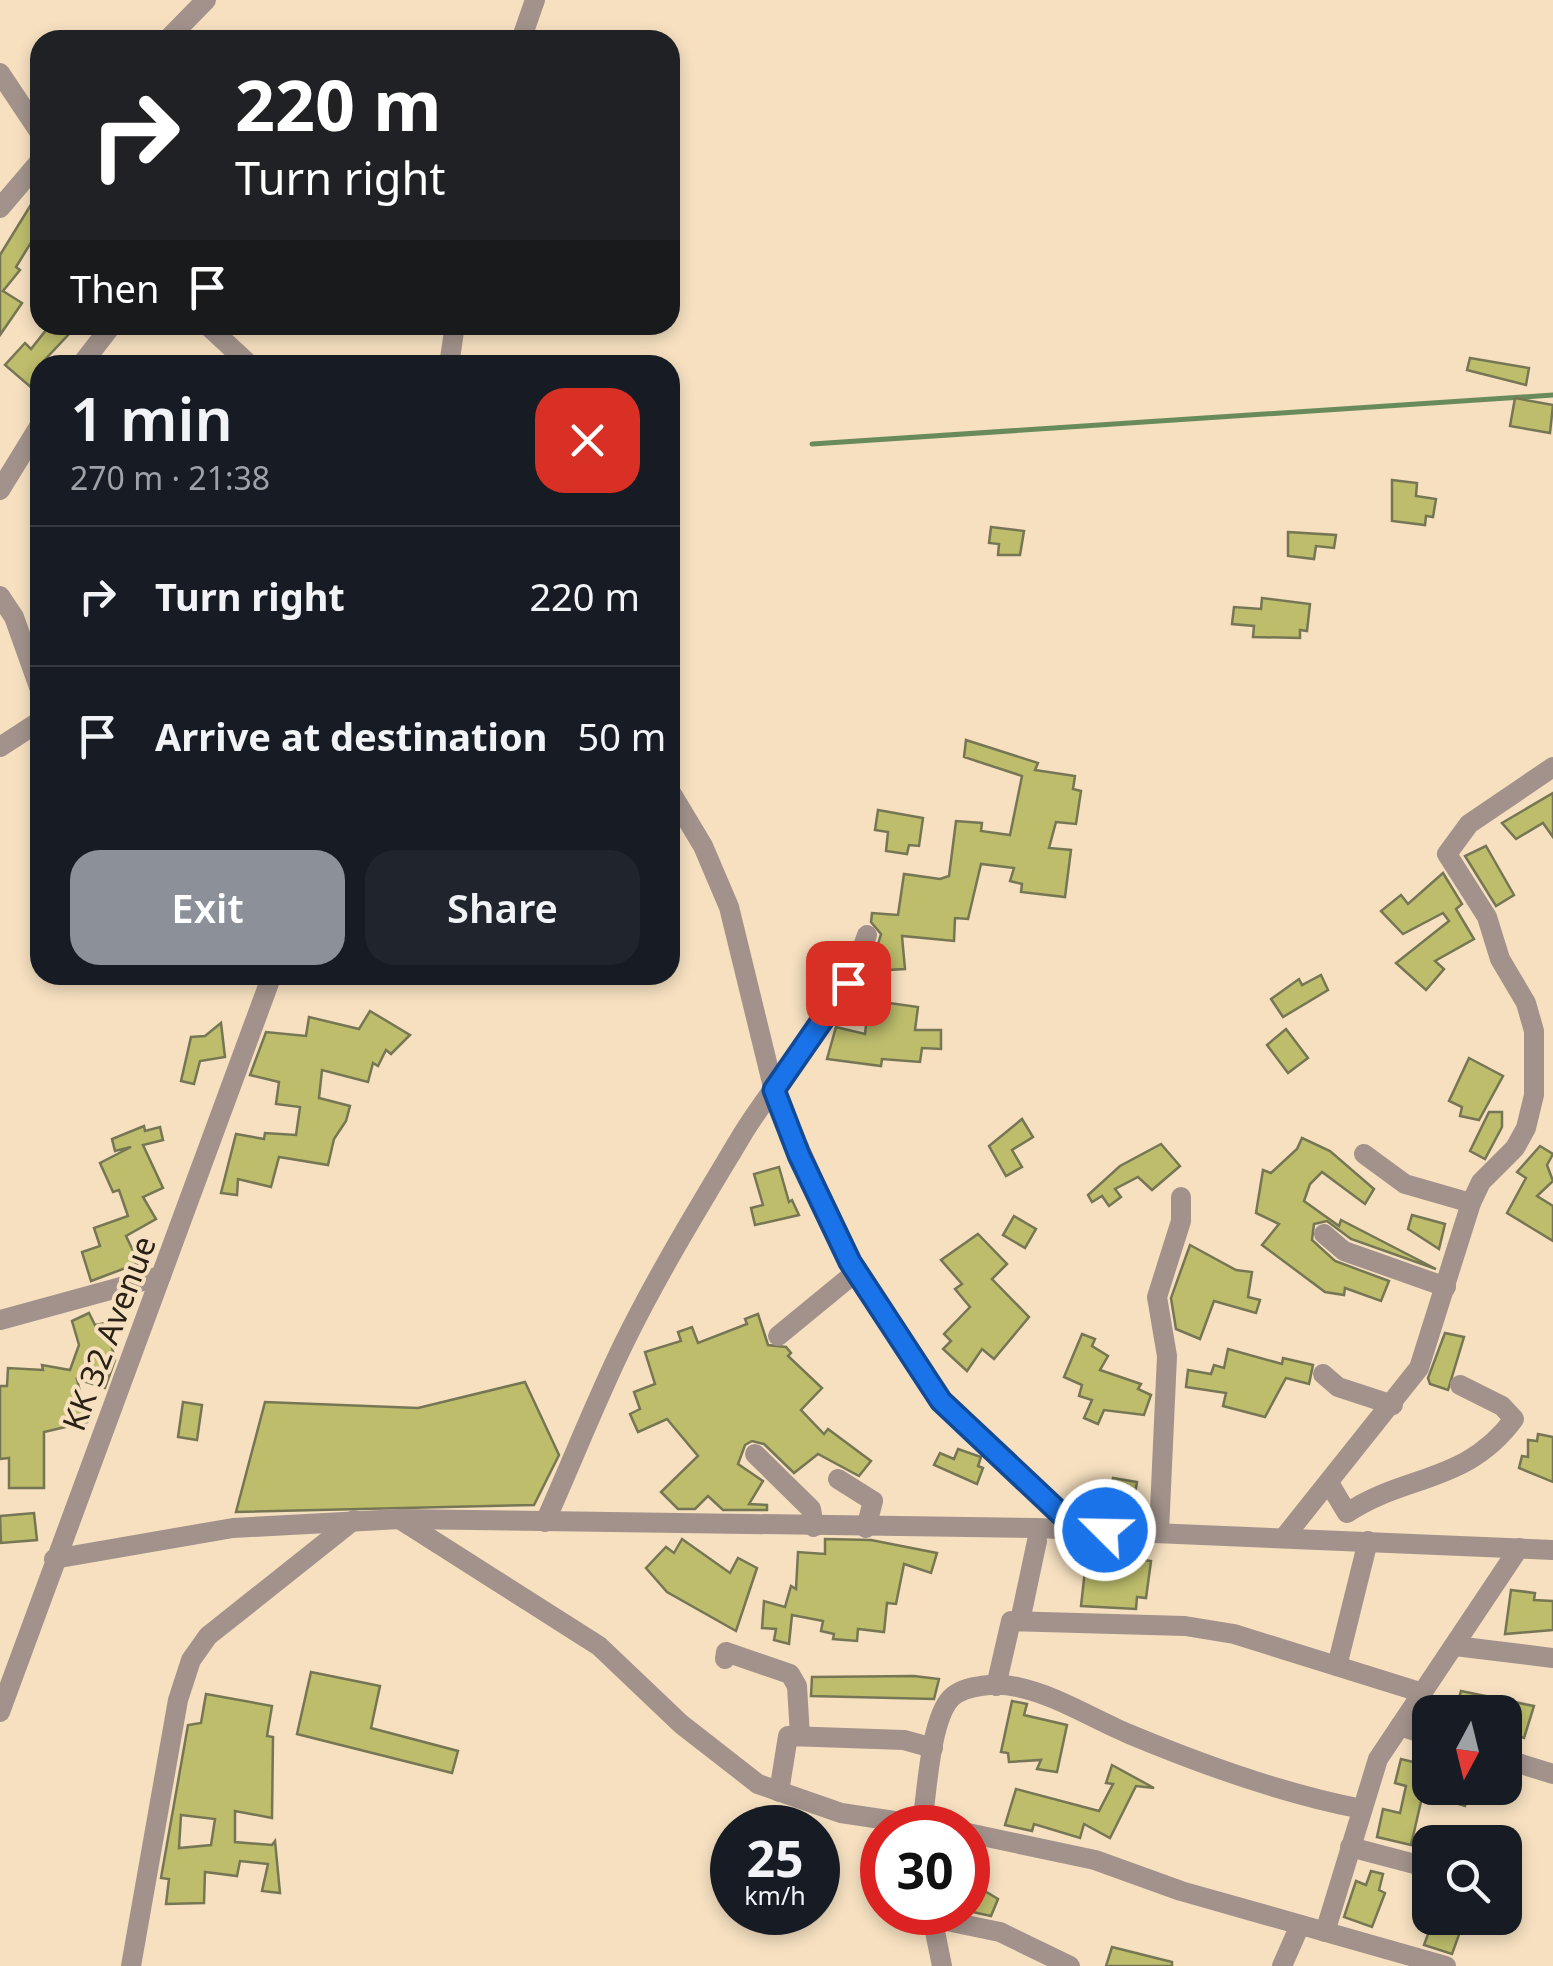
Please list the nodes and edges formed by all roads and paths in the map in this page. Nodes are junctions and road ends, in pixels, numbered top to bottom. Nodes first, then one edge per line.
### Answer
1 (206, 0) edge
2 (535, 0) edge
3 (176, 30) edge
4 (524, 30) edge
5 (0, 73) edge
6 (30, 118) edge
7 (30, 173) edge
8 (0, 208) edge
9 (104, 335) edge
10 (218, 335) edge
11 (89, 355) edge
12 (239, 355) edge
13 (30, 441) edge
14 (0, 490) edge
15 (0, 596) edge
16 (30, 662) edge
17 (30, 727) edge
18 (0, 747) edge
19 (1553, 767) edge
20 (680, 808) edge
21 (868, 936) dead end
22 (268, 985) edge
23 (774, 1090) junction
24 (1364, 1154) dead end
25 (1181, 1196) dead end
26 (1471, 1203) junction
27 (1324, 1234) dead end
28 (856, 1272) junction
29 (162, 1276) junction
30 (1446, 1287) junction
31 (0, 1320) edge
32 (778, 1336) dead end
33 (1322, 1374) dead end
34 (1460, 1385) dead end
35 (1392, 1404) junction
36 (755, 1454) dead end
37 (838, 1479) dead end
38 (1328, 1483) junction
39 (400, 1519) junction
40 (354, 1520) junction
41 (545, 1522) junction
42 (814, 1527) junction
43 (866, 1528) junction
44 (1078, 1530) junction
45 (1159, 1532) junction
46 (1286, 1535) junction
47 (1368, 1541) junction
48 (1037, 1542) dead end
49 (1519, 1548) junction
50 (1553, 1550) edge
51 (54, 1559) junction
52 (1020, 1621) junction
53 (1455, 1646) junction
54 (1553, 1658) edge
55 (724, 1659) dead end
56 (1337, 1666) junction
57 (996, 1686) junction
58 (1423, 1693) junction
59 (0, 1712) edge
60 (1400, 1726) junction
61 (1412, 1730) edge
62 (800, 1736) junction
63 (933, 1748) junction
64 (1522, 1764) edge
65 (1553, 1774) edge
66 (779, 1792) junction
67 (926, 1805) edge
68 (1362, 1809) junction
69 (860, 1816) edge
70 (990, 1838) edge
71 (1350, 1847) junction
72 (1412, 1863) edge
73 (1300, 1924) junction
74 (990, 1930) edge
75 (1324, 1932) junction
76 (936, 1935) edge
77 (131, 1966) edge
78 (942, 1966) edge
79 (1070, 1966) edge
80 (1282, 1966) edge
81 (1446, 1966) edge

1 - 3 street
2 - 4 street
5 - 6 street
7 - 8 street
9 - 11 street
10 - 12 street
13 - 14 street
15 - 16 street
17 - 18 street
19 - 26 street
20 - 23 street
21 - 23 street
22 - 29 street, KK 32 Avenue
23 - 28 street
23 - 41 street
24 - 26 street
25 - 45 street
26 - 30 street
27 - 30 street
28 - 32 street
28 - 44 street
29 - 31 street
29 - 51 street, KK 32 Avenue
30 - 35 street
33 - 35 street
34 - 38 street
35 - 38 street
36 - 42 street
37 - 43 street
38 - 46 street
39 - 40 street
39 - 41 street
39 - 66 street
40 - 51 street
40 - 77 street
41 - 42 street
42 - 43 street
43 - 44 street
44 - 45 street
45 - 46 street
46 - 47 street
47 - 49 street
47 - 56 street
48 - 52 street
49 - 50 street
49 - 53 street
51 - 59 street, KK 32 Avenue
52 - 56 street
52 - 57 street
53 - 54 street
53 - 58 street
55 - 62 street
56 - 58 street
57 - 63 street
57 - 68 street
58 - 60 street
60 - 61 street
60 - 68 street
62 - 63 street
62 - 66 street
63 - 67 street
64 - 65 street
66 - 69 street
68 - 71 street
70 - 73 street
71 - 72 street
71 - 75 street
73 - 75 street
73 - 80 street
74 - 79 street
75 - 81 street
76 - 78 street

